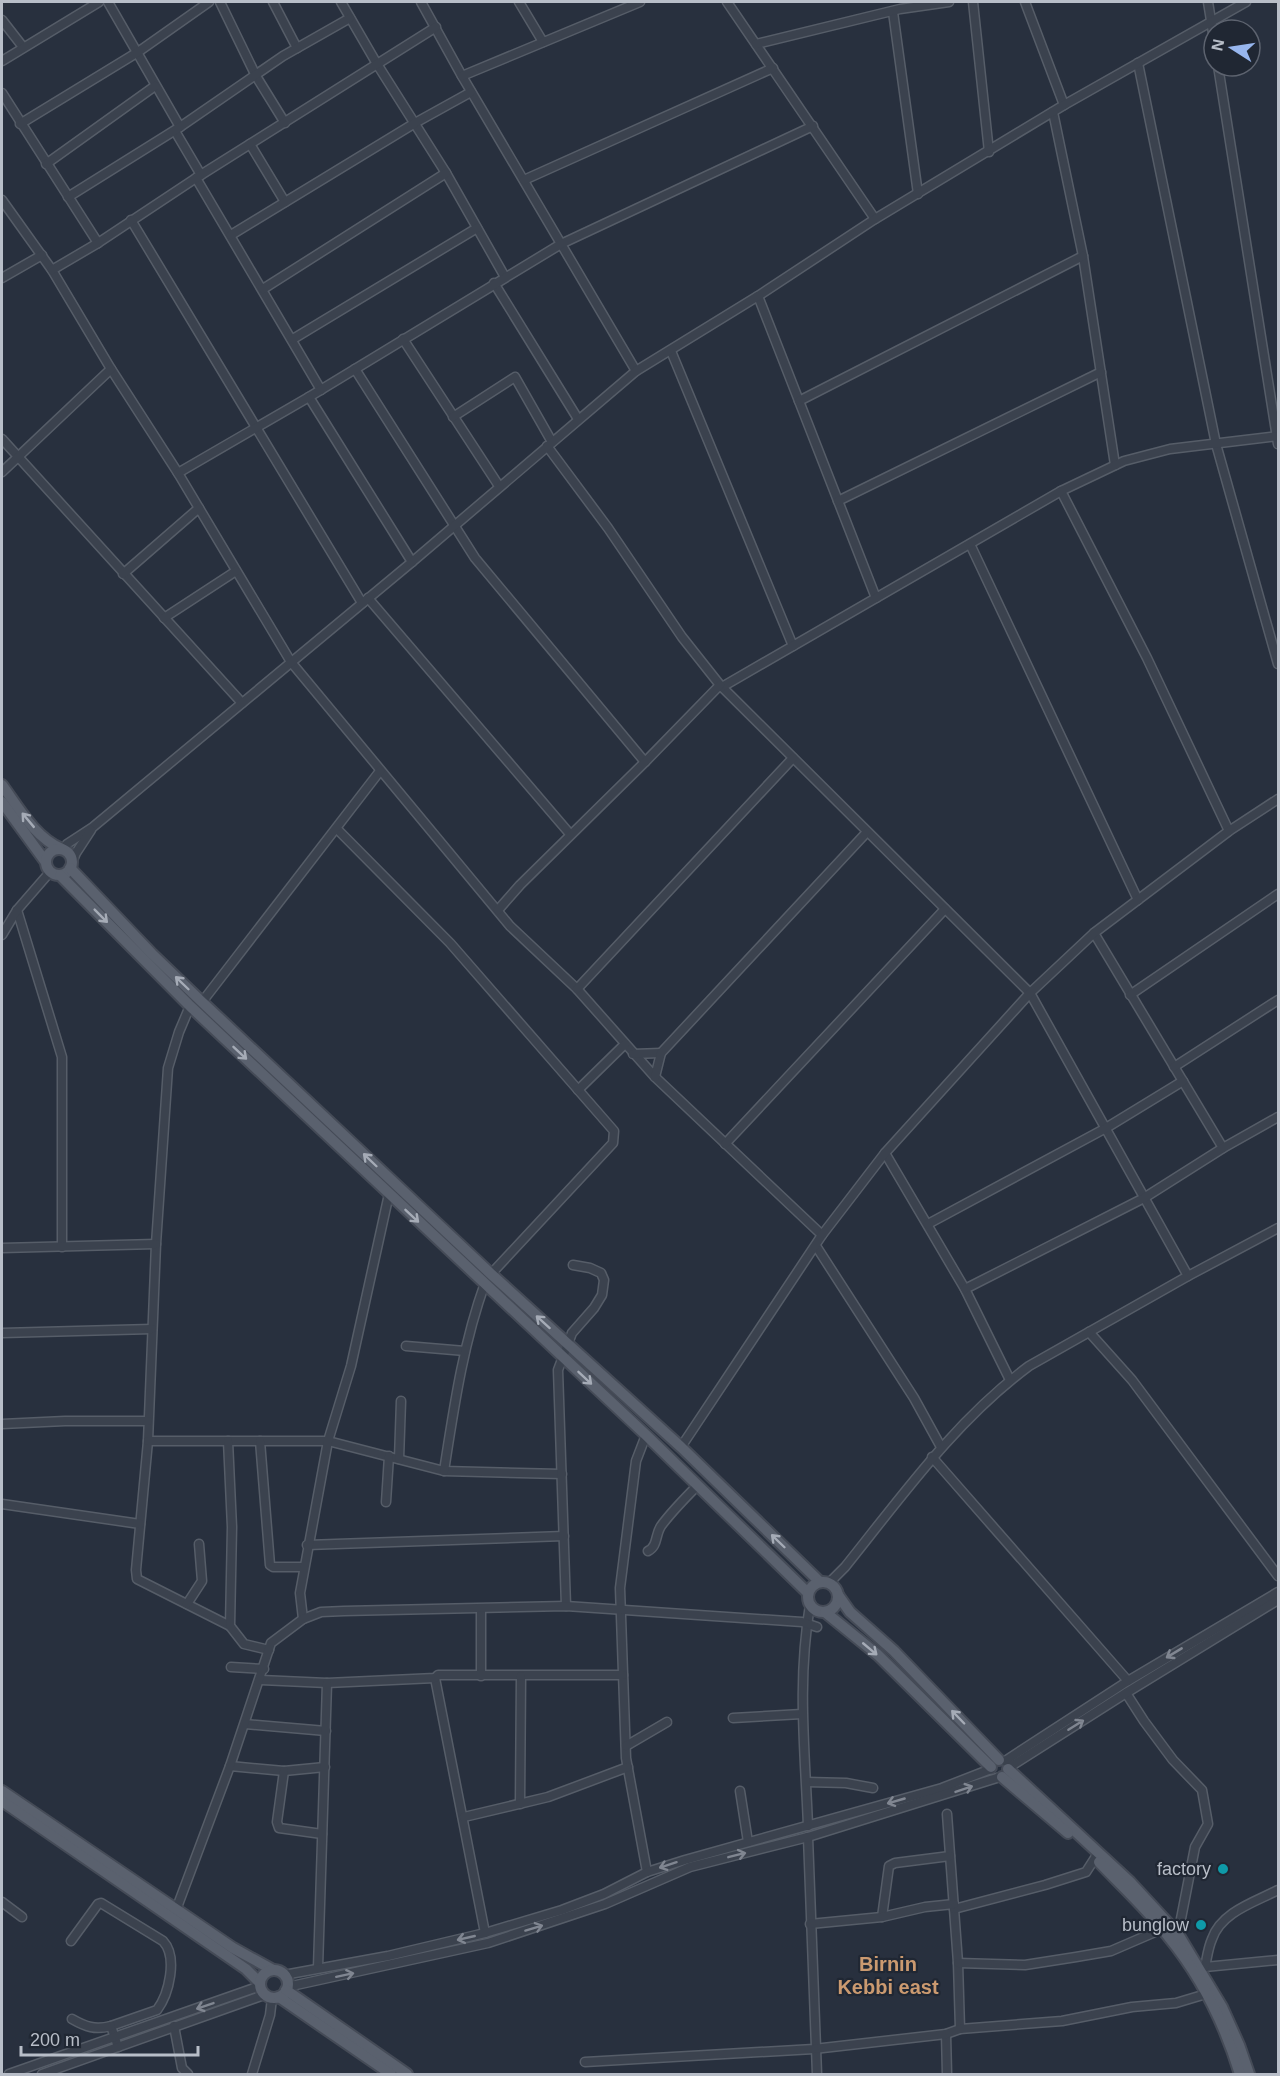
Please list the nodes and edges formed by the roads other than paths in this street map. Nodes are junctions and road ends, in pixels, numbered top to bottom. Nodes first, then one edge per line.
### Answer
1 (99, 2) edge
2 (108, 2) edge
3 (209, 2) edge
4 (220, 2) edge
5 (273, 2) edge
6 (341, 2) edge
7 (421, 2) edge
8 (519, 2) edge
9 (640, 2) edge
10 (727, 2) edge
11 (948, 2) edge
12 (974, 2) edge
13 (1025, 2) edge
14 (1208, 2) edge
15 (1246, 2) edge
16 (621, 5) edge
17 (897, 8) edge
18 (350, 18) junction
19 (1210, 18) edge
20 (1219, 18) edge
21 (2, 20) edge
22 (436, 27) junction
23 (1202, 28) edge
24 (543, 42) junction
25 (756, 44) junction
26 (23, 47) junction
27 (297, 48) junction
28 (138, 52) junction
29 (2, 61) edge
30 (1138, 63) junction
31 (377, 64) junction
32 (773, 68) junction
33 (256, 76) junction
34 (462, 76) junction
35 (1220, 78) edge
36 (155, 86) junction
37 (471, 92) junction
38 (2, 93) edge
39 (1064, 105) junction
40 (1053, 112) junction
41 (285, 123) junction
42 (415, 123) junction
43 (20, 124) junction
44 (813, 126) junction
45 (177, 129) junction
46 (250, 144) junction
47 (989, 152) junction
48 (46, 164) junction
49 (446, 173) junction
50 (199, 177) junction
51 (524, 180) junction
52 (918, 194) junction
53 (68, 196) junction
54 (2, 200) edge
55 (285, 202) junction
56 (875, 219) junction
57 (131, 220) junction
58 (477, 228) junction
59 (231, 235) junction
60 (98, 243) junction
61 (561, 244) junction
62 (42, 255) junction
63 (1083, 256) junction
64 (52, 270) junction
65 (505, 277) junction
66 (2, 278) edge
67 (494, 283) junction
68 (263, 289) junction
69 (758, 296) junction
70 (293, 339) junction
71 (403, 339) junction
72 (671, 351) junction
73 (111, 369) junction
74 (355, 369) junction
75 (636, 371) junction
76 (1101, 372) junction
77 (321, 390) junction
78 (309, 397) junction
79 (799, 401) junction
80 (453, 417) junction
81 (578, 419) junction
82 (255, 428) junction
83 (1278, 438) edge
84 (2, 439) edge
85 (549, 444) junction
86 (1216, 444) junction
87 (17, 456) junction
88 (1115, 465) junction
89 (2, 472) edge
90 (178, 473) junction
91 (499, 486) junction
92 (1061, 491) junction
93 (838, 501) junction
94 (199, 508) junction
95 (453, 527) junction
96 (970, 544) junction
97 (412, 562) junction
98 (236, 571) junction
99 (123, 574) junction
100 (876, 598) junction
101 (365, 601) junction
102 (164, 618) junction
103 (793, 646) junction
104 (291, 662) junction
105 (1278, 664) edge
106 (721, 686) junction
107 (242, 703) junction
108 (793, 758) junction
109 (645, 762) junction
110 (380, 771) junction
111 (2, 784) edge
112 (1278, 799) edge
113 (2, 802) edge
114 (93, 827) junction
115 (337, 829) junction
116 (1229, 831) junction
117 (867, 832) junction
118 (570, 834) junction
119 (63, 849) junction
120 (71, 865) junction
121 (52, 869) junction
122 (1278, 894) edge
123 (1138, 900) junction
124 (945, 909) junction
125 (17, 910) junction
126 (498, 910) junction
127 (1094, 933) junction
128 (2, 935) edge
129 (577, 989) junction
130 (1030, 993) junction
131 (1130, 994) junction
132 (1278, 1000) edge
133 (202, 1002) junction
134 (190, 1006) junction
135 (625, 1044) junction
136 (661, 1053) junction
137 (633, 1054) junction
138 (1174, 1067) junction
139 (655, 1077) junction
140 (1183, 1081) junction
141 (578, 1089) junction
142 (1278, 1117) edge
143 (1106, 1128) junction
144 (725, 1144) junction
145 (1223, 1148) junction
146 (885, 1153) junction
147 (389, 1194) junction
148 (1144, 1198) junction
149 (928, 1224) junction
150 (1278, 1228) edge
151 (822, 1235) junction
152 (156, 1244) junction
153 (816, 1246) junction
154 (62, 1247) junction
155 (2, 1248) edge
156 (573, 1265) dead end
157 (1188, 1276) junction
158 (488, 1278) junction
159 (965, 1290) junction
160 (152, 1329) junction
161 (1089, 1332) junction
162 (2, 1333) edge
163 (567, 1344) junction
164 (406, 1346) dead end
165 (465, 1351) junction
166 (562, 1356) junction
167 (1010, 1380) junction
168 (401, 1401) dead end
169 (148, 1422) junction
170 (2, 1424) edge
171 (646, 1435) junction
172 (148, 1441) junction
173 (228, 1441) junction
174 (260, 1441) junction
175 (328, 1441) junction
176 (681, 1447) junction
177 (941, 1447) junction
178 (389, 1456) junction
179 (932, 1457) junction
180 (399, 1459) junction
181 (444, 1471) junction
182 (562, 1474) junction
183 (698, 1485) junction
184 (386, 1502) dead end
185 (2, 1504) edge
186 (140, 1524) junction
187 (564, 1536) junction
188 (200, 1544) dead end
189 (307, 1545) junction
190 (648, 1551) dead end
191 (304, 1567) junction
192 (1278, 1576) edge
193 (831, 1587) junction
194 (1278, 1592) edge
195 (808, 1593) junction
196 (1278, 1600) edge
197 (187, 1604) junction
198 (810, 1605) junction
199 (566, 1606) junction
200 (620, 1609) junction
201 (481, 1610) junction
202 (825, 1612) junction
203 (303, 1619) junction
204 (807, 1624) junction
205 (230, 1626) junction
206 (817, 1627) junction
207 (807, 1642) junction
208 (269, 1650) junction
209 (231, 1667) dead end
210 (264, 1669) junction
211 (623, 1675) junction
212 (481, 1676) junction
213 (521, 1676) junction
214 (435, 1678) junction
215 (261, 1680) junction
216 (1128, 1681) junction
217 (327, 1683) junction
218 (1126, 1693) junction
219 (802, 1714) junction
220 (733, 1718) dead end
221 (667, 1722) dead end
222 (245, 1724) junction
223 (326, 1731) junction
224 (626, 1746) junction
225 (230, 1766) junction
226 (325, 1767) junction
227 (628, 1767) junction
228 (1001, 1768) junction
229 (284, 1772) junction
230 (807, 1782) junction
231 (873, 1788) dead end
232 (2, 1791) edge
233 (740, 1791) dead end
234 (2, 1801) edge
235 (520, 1804) junction
236 (947, 1814) dead end
237 (464, 1817) junction
238 (808, 1826) junction
239 (322, 1834) junction
240 (808, 1837) junction
241 (748, 1842) junction
242 (950, 1856) junction
243 (1095, 1858) junction
244 (647, 1872) junction
245 (1278, 1890) edge
246 (2, 1902) edge
247 (954, 1906) junction
248 (176, 1910) junction
249 (22, 1917) dead end
250 (882, 1917) junction
251 (810, 1924) junction
252 (1162, 1929) junction
253 (486, 1933) junction
254 (1178, 1934) junction
255 (71, 1941) dead end
256 (404, 1957) junction
257 (1278, 1960) edge
258 (958, 1963) junction
259 (318, 1968) junction
260 (1202, 1968) junction
261 (279, 1973) junction
262 (273, 1991) junction
263 (1206, 1994) junction
264 (72, 2019) dead end
265 (111, 2025) junction
266 (174, 2026) junction
267 (960, 2029) junction
268 (946, 2034) junction
269 (115, 2037) junction
270 (118, 2047) junction
271 (814, 2049) junction
272 (585, 2062) dead end
273 (9, 2074) edge
274 (42, 2074) edge
275 (188, 2074) edge
276 (252, 2074) edge
277 (391, 2074) edge
278 (406, 2074) edge
279 (817, 2074) edge
280 (947, 2074) edge
281 (1240, 2074) edge
282 (1250, 2074) edge

1 - 26 street
2 - 28 street
3 - 28 street
4 - 33 street
5 - 27 street
6 - 18 street
7 - 22 street
8 - 24 street
9 - 16 street
10 - 25 street
11 - 17 street
12 - 47 street
13 - 39 street
14 - 19 street
15 - 20 street
16 - 24 street
17 - 25 street
17 - 52 street
18 - 27 street
18 - 31 street
21 - 26 street
22 - 31 street
22 - 34 street
23 - 30 street
24 - 34 street
25 - 32 street
26 - 29 street
27 - 33 street
28 - 36 street
28 - 43 street
30 - 39 street
30 - 86 street
31 - 41 street
31 - 42 street
32 - 44 street
32 - 51 street
33 - 41 street
33 - 45 street
34 - 37 street
35 - 83 street
36 - 45 street
36 - 48 street
37 - 42 street
37 - 51 street
38 - 43 street
39 - 40 street
40 - 47 street
40 - 63 street
41 - 46 street
42 - 49 street
42 - 55 street
43 - 48 street
44 - 56 street
44 - 61 street
45 - 50 street
45 - 53 street
46 - 50 street
46 - 55 street
47 - 52 street
48 - 53 street
49 - 58 street
49 - 68 street
50 - 57 street
50 - 59 street
51 - 61 street
52 - 56 street
53 - 60 street
54 - 62 street
55 - 59 street
56 - 69 street
57 - 60 street
57 - 82 street
58 - 65 street
58 - 70 street
59 - 68 street
60 - 64 street
61 - 65 street
61 - 75 street
62 - 64 street
62 - 66 street
63 - 76 street
63 - 79 street
64 - 73 street
65 - 67 street
67 - 71 street
67 - 81 street
68 - 70 street
69 - 72 street
69 - 79 street
70 - 77 street
71 - 74 street
71 - 80 street
72 - 75 street
72 - 103 street
73 - 87 street
73 - 90 street
74 - 77 street
74 - 95 street
75 - 81 street
76 - 88 street
76 - 93 street
77 - 78 street
78 - 82 street
78 - 97 street
79 - 93 street
80 - 85 street
80 - 91 street
81 - 85 street
82 - 90 street
82 - 101 street
83 - 86 street
84 - 87 street
85 - 91 street
85 - 106 street
86 - 88 street
86 - 105 street
87 - 89 street
87 - 99 street
88 - 92 street
90 - 94 street
91 - 95 street
92 - 96 street
92 - 116 street
93 - 100 street
94 - 98 street
94 - 99 street
95 - 97 street
95 - 109 street
96 - 100 street
96 - 123 street
97 - 101 street
98 - 102 street
98 - 104 street
99 - 102 street
100 - 103 street
101 - 104 street
101 - 118 street
102 - 107 street
103 - 106 street
104 - 107 street
104 - 110 street
106 - 108 street
106 - 109 street
107 - 114 street
108 - 117 street
108 - 129 street
109 - 118 street
110 - 115 street
110 - 126 street
119 -> 111 main road
112 - 116 street
113 - 121 main road
114 - 119 street
114 - 120 street
115 - 133 street
115 - 141 street
116 - 123 street
117 - 124 street
117 - 136 street
118 - 126 street
119 - 120 main road
119 - 121 main road
120 - 121 main road
133 -> 120 main road
121 - 125 street
121 -> 134 main road
122 - 131 street
123 - 127 street
124 - 130 street
124 - 144 street
125 - 128 street
125 - 154 street
126 - 129 street
127 - 130 street
127 - 131 street
129 - 135 street
130 - 143 street
130 - 146 street
131 - 138 street
132 - 138 street
158 -> 133 main road
134 -> 147 main road
134 - 152 street
135 - 137 street
135 - 141 street
136 - 137 street
136 - 139 street
137 - 139 street
138 - 140 street
139 - 144 street
140 - 143 street
140 - 145 street
141 - 158 street
142 - 145 street
143 - 148 street
143 - 149 street
144 - 151 street
145 - 148 street
146 - 149 street
146 - 151 street
147 -> 158 main road
147 - 175 street
148 - 157 street
148 - 159 street
149 - 159 street
150 - 157 street
151 - 153 street
152 - 154 street
152 - 160 street
153 - 176 street
153 - 177 street
154 - 155 street
156 - 163 street
157 - 161 street
163 -> 158 main road
158 - 165 street
158 - 166 main road
159 - 167 street
160 - 162 street
160 - 169 street
161 - 167 street
161 - 192 street
163 - 166 street
163 - 176 main road
164 - 165 street
165 - 181 street
166 -> 171 main road
166 - 182 street
167 - 177 street
168 - 180 street
169 - 170 street
169 - 172 street
171 - 183 main road
171 - 200 street
172 - 173 street
172 - 186 street
173 - 174 street
173 - 205 street
174 - 175 street
174 - 191 street
175 - 178 street
175 - 189 street
193 -> 176 main road
177 - 179 street
178 - 180 street
178 - 184 street
179 - 193 street
179 - 216 street
180 - 181 street
181 - 182 street
182 - 187 street
183 - 190 street
183 - 195 main road
185 - 186 street
186 - 197 street
187 - 189 street
187 - 199 street
188 - 197 street
189 - 191 street
191 - 203 street
193 - 195 main road
193 - 202 main road
228 -> 193 main road
194 -> 216 street
195 - 198 main road
196 - 218 street
197 - 205 street
198 - 202 main road
198 - 204 street
199 - 200 street
199 - 201 street
200 - 204 street
200 - 211 street
201 - 203 street
201 - 212 street
202 - 206 street
202 -> 228 main road
203 - 208 street
204 - 206 street
204 - 207 street
205 - 208 street
206 - 207 street
207 - 219 street
208 - 210 street
209 - 210 street
210 - 215 street
211 - 213 street
211 - 224 street
212 - 213 street
212 - 214 street
213 - 235 street
214 - 217 street
214 - 237 street
215 - 217 street
215 - 222 street
216 - 228 street
217 - 223 street
228 -> 218 street
218 - 254 street
219 - 220 street
219 - 230 street
221 - 224 street
222 - 223 street
222 - 225 street
223 - 226 street
224 - 227 street
225 - 229 street
225 - 248 street
226 - 229 street
226 - 239 street
227 - 235 street
227 - 244 street
228 -> 238 street
240 -> 228 street
228 - 243 main road
228 - 254 main road
229 - 239 street
230 - 231 street
230 - 238 street
232 - 248 main road
233 - 241 street
234 - 262 main road
235 - 237 street
236 - 242 street
237 - 253 street
238 - 241 street
239 - 259 street
240 - 251 street
256 -> 240 street
241 -> 244 street
242 - 247 street
242 - 250 street
243 - 247 street
243 - 252 main road
244 - 253 street
245 - 260 street
246 - 249 street
247 - 250 street
247 - 258 street
248 - 261 main road
250 - 251 street
251 - 271 street
252 - 258 street
252 - 263 main road
253 -> 256 street
254 - 260 main road
255 - 265 street
256 - 259 street
262 -> 256 street
257 - 260 street
258 - 267 street
259 - 261 street
260 - 282 main road
261 - 262 main road
261 - 262 main road
262 - 266 street
262 -> 269 street
262 - 276 street
262 - 277 main road
262 - 278 main road
263 - 267 street
263 - 281 main road
264 - 265 street
265 - 269 street
266 - 270 street
266 - 275 street
267 - 268 street
268 - 271 street
268 - 280 street
269 - 270 street
269 - 273 street
270 - 274 street
271 - 272 street
271 - 279 street

